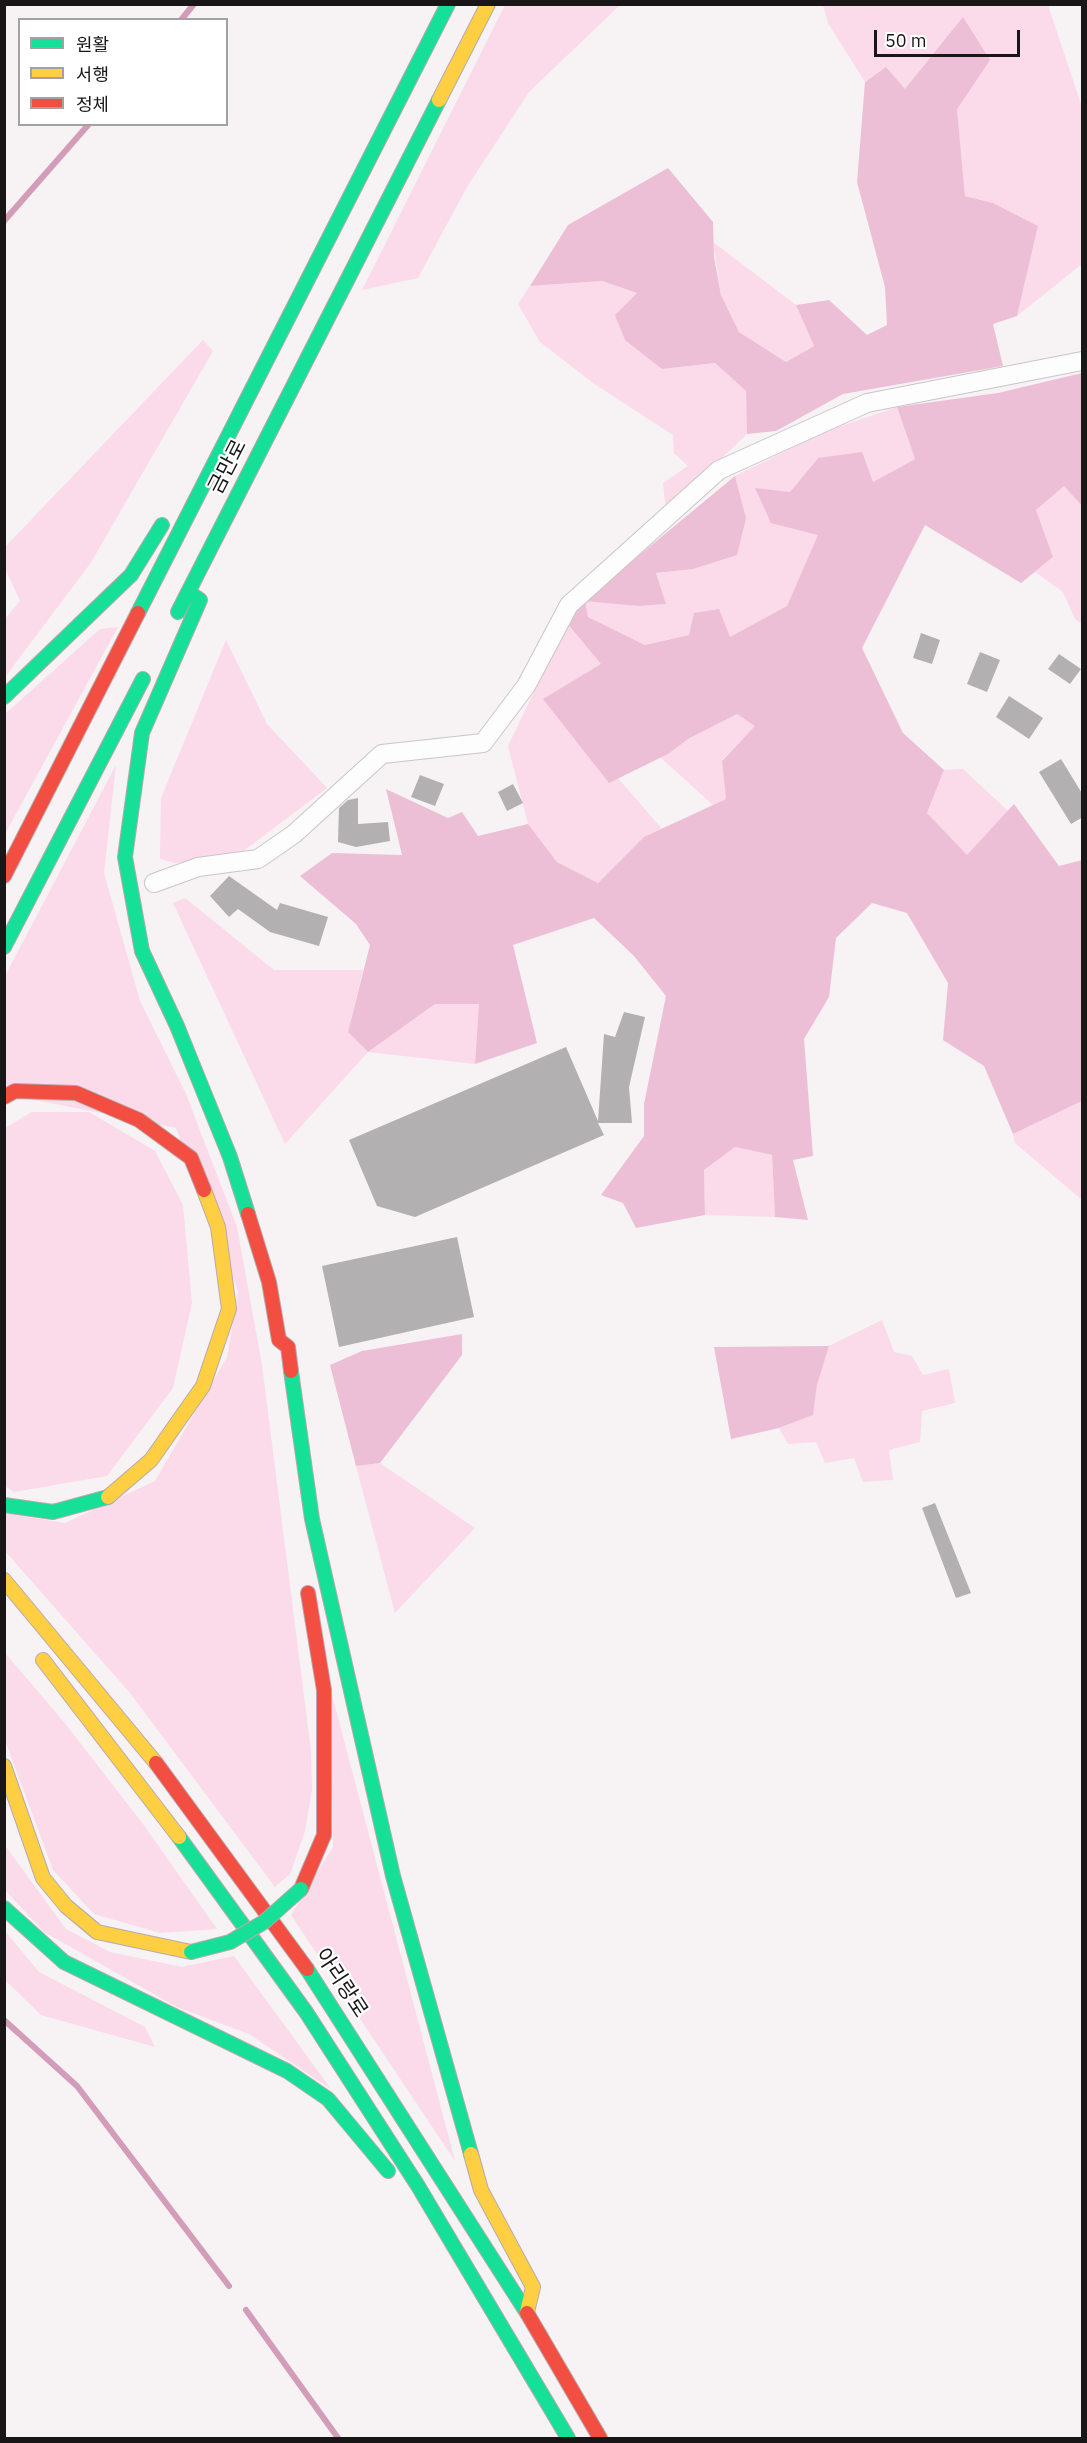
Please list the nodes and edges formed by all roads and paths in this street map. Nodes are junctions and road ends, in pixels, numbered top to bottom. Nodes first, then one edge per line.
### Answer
1 (448, 4) edge
2 (488, 4) edge
3 (1083, 361) edge
4 (218, 459) junction
5 (187, 485) dead end
6 (168, 515) dead end
7 (188, 592) junction
8 (172, 623) dead end
9 (151, 665) dead end
10 (4, 697) edge
11 (4, 876) edge
12 (154, 883) dead end
13 (4, 947) edge
14 (4, 1097) edge
15 (279, 1340) junction
16 (287, 1446) dead end
17 (4, 1505) edge
18 (305, 1575) dead end
19 (4, 1580) edge
20 (33, 1648) dead end
21 (4, 1766) edge
22 (4, 1908) edge
23 (418, 2187) junction
24 (527, 2312) junction
25 (568, 2439) edge
26 (600, 2439) edge

1 - 4 highway, 금만로
2 - 7 highway, 금만로
3 - 12 street
4 - 5 highway
4 - 11 highway, 금만로
6 - 10 highway
7 - 8 highway, 금만로
7 - 15 highway
9 - 13 highway
14 - 17 highway
15 - 16 highway
15 - 24 highway
18 - 21 highway, bridge
19 - 24 highway, 아리랑로
20 - 23 highway
22 - 23 highway
23 - 25 highway
24 - 26 highway, 아리랑로

